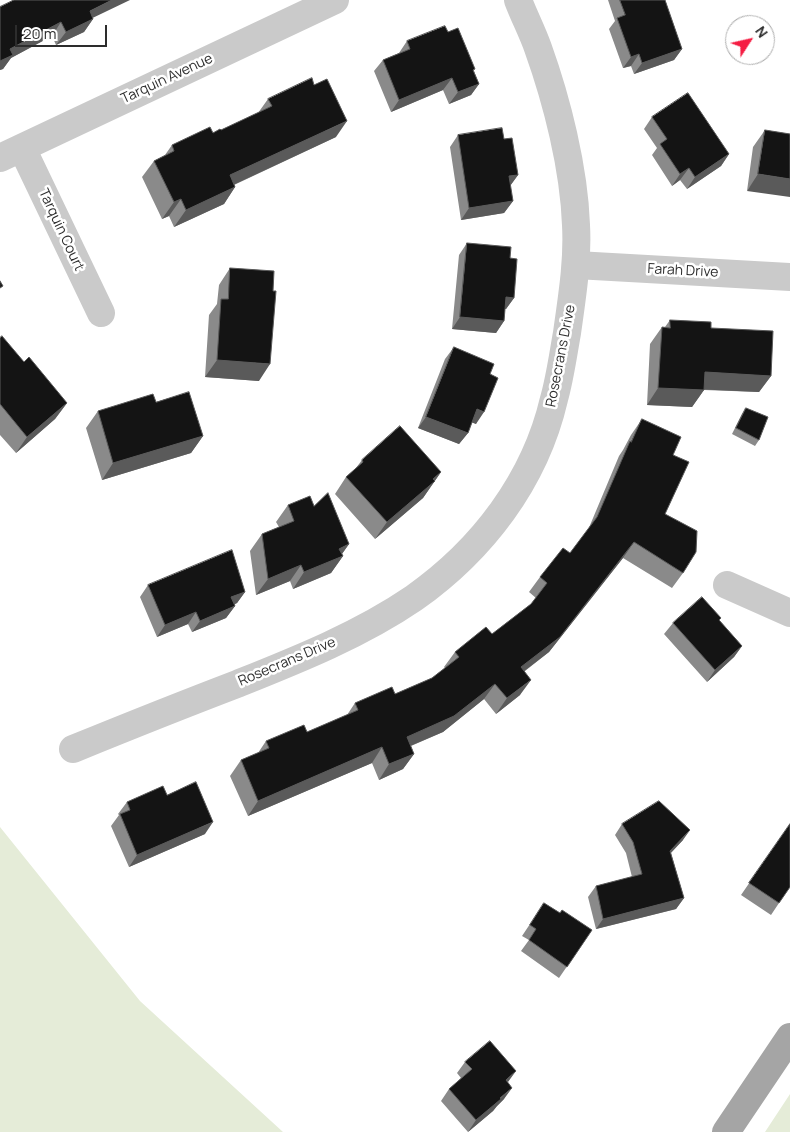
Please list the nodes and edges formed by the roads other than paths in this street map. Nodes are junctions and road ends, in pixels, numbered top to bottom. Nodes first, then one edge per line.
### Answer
1 (335, 0) edge
2 (518, 0) edge
3 (11, 153) edge
4 (576, 265) junction
5 (790, 277) edge
6 (101, 313) dead end
7 (727, 585) dead end
8 (790, 613) edge
9 (73, 748) dead end
10 (790, 1037) edge
11 (726, 1132) edge

1 - 3 street, Tarquin Avenue
2 - 4 street, Rosecrans Drive
3 - 6 street, Tarquin Court
4 - 5 street, Farah Drive
4 - 9 street, Rosecrans Drive
7 - 8 street
10 - 11 main road

